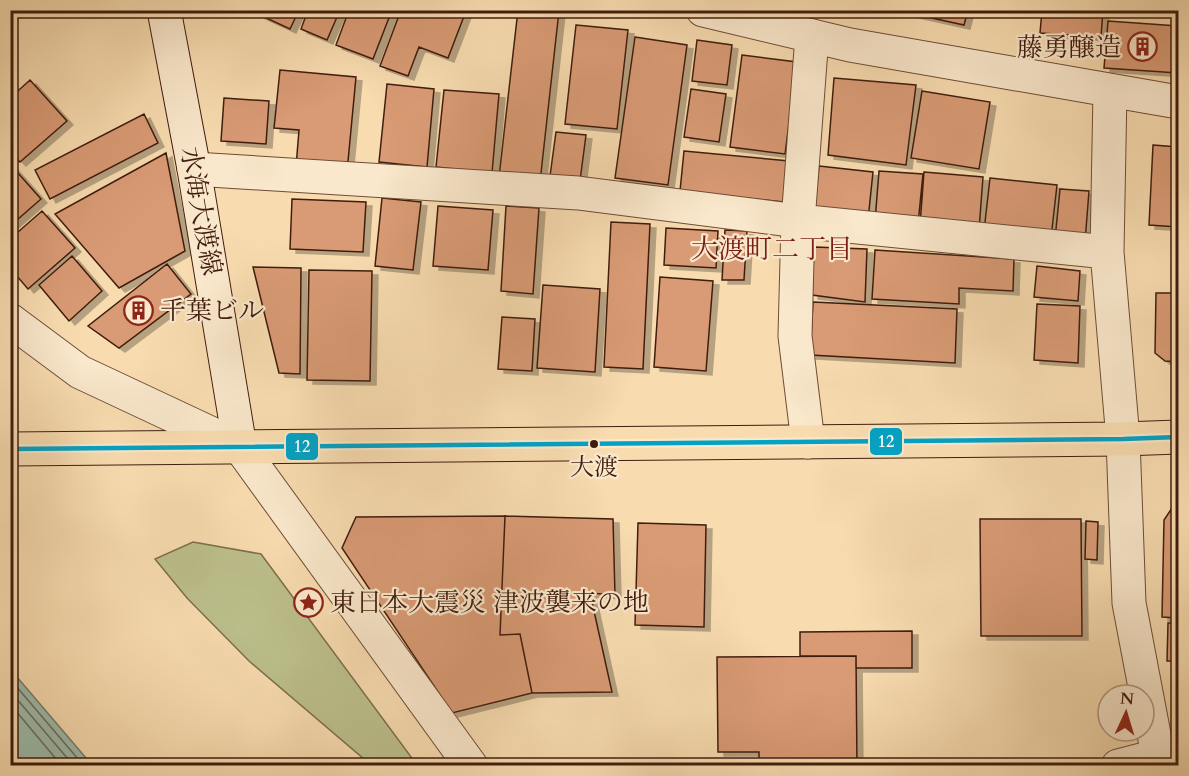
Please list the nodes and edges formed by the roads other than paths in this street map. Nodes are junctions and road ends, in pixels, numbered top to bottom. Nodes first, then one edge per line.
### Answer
1 (164, 10) edge
2 (703, 10) edge
3 (765, 18) edge
4 (812, 36) junction
5 (1110, 91) junction
6 (1179, 102) edge
7 (194, 169) junction
8 (798, 221) junction
9 (1107, 252) junction
10 (10, 320) edge
11 (1179, 437) edge
12 (1123, 440) junction
13 (808, 442) junction
14 (240, 447) junction
15 (10, 449) edge
16 (1158, 761) edge
17 (471, 765) edge
18 (1118, 765) edge

1 - 7 street, 水海大渡線
2 - 3 street
3 - 4 street
4 - 5 street
4 - 8 street
5 - 6 street
5 - 9 street
7 - 8 street
7 - 14 street, 水海大渡線
8 - 9 street
8 - 13 street
9 - 12 street
10 - 14 street
11 - 12 main road
12 - 13 main road
12 - 16 street
13 - 14 main road
14 - 15 main road
14 - 17 street
16 - 18 street

